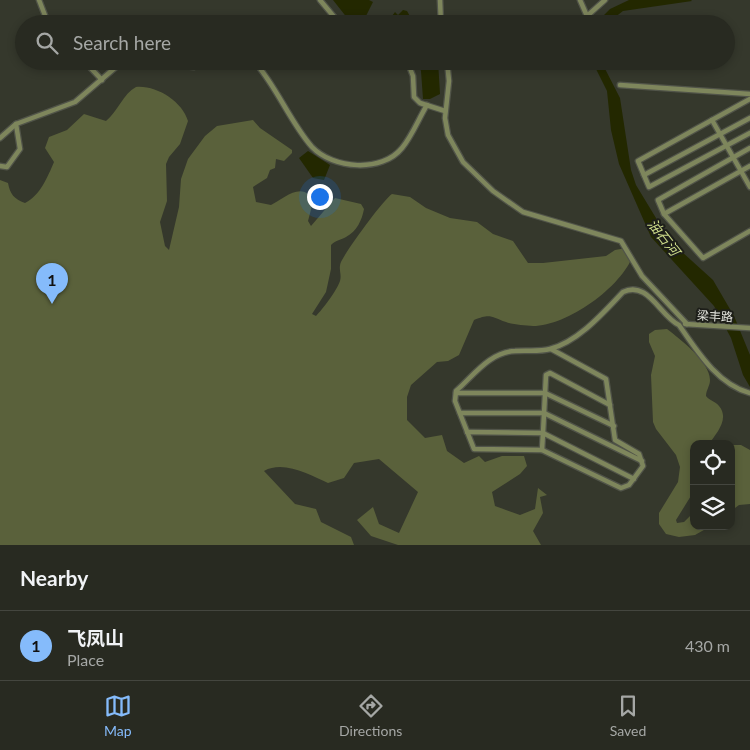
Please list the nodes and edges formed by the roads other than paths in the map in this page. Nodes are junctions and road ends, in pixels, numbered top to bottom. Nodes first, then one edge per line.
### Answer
1 (39, 0) edge
2 (320, 0) edge
3 (440, 0) edge
4 (580, 0) edge
5 (605, 0) edge
6 (45, 15) edge
7 (332, 15) edge
8 (441, 15) edge
9 (587, 15) edge
10 (588, 15) edge
11 (93, 70) edge
12 (113, 70) edge
13 (261, 70) edge
14 (411, 70) edge
15 (448, 70) edge
16 (102, 80) junction
17 (620, 85) dead end
18 (750, 94) edge
19 (750, 98) edge
20 (427, 104) junction
21 (446, 111) junction
22 (750, 118) edge
23 (712, 120) junction
24 (16, 124) junction
25 (750, 132) edge
26 (720, 134) junction
27 (0, 138) edge
28 (726, 145) junction
29 (750, 148) edge
30 (733, 157) junction
31 (0, 166) edge
32 (750, 166) edge
33 (741, 171) junction
34 (644, 175) junction
35 (750, 187) edge
36 (664, 214) junction
37 (750, 231) edge
38 (687, 324) junction
39 (679, 325) junction
40 (750, 328) edge
41 (551, 349) junction
42 (456, 393) junction
43 (545, 393) junction
44 (750, 393) edge
45 (610, 405) junction
46 (460, 413) junction
47 (544, 413) junction
48 (614, 426) junction
49 (467, 432) junction
50 (543, 433) junction
51 (542, 450) junction
52 (642, 461) junction
53 (634, 479) junction

1 - 6 street
2 - 7 street
3 - 8 street
4 - 9 street
5 - 10 street
11 - 16 street
12 - 16 street
13 - 20 street
14 - 20 street
15 - 21 street
16 - 24 street
17 - 18 street
19 - 23 street
20 - 21 street
21 - 38 street
22 - 26 street
23 - 26 street
23 - 34 street
24 - 27 street
24 - 31 street
25 - 28 street
26 - 28 street
26 - 34 street
28 - 30 street
28 - 34 street
29 - 30 street
30 - 33 street
30 - 36 street
32 - 33 street
33 - 35 street
33 - 36 street
36 - 37 street
38 - 39 street, 梁丰路
38 - 40 street, 梁丰路
39 - 41 street
39 - 44 street
41 - 42 street
41 - 45 street
42 - 43 street
42 - 46 street
43 - 45 street
43 - 47 street
43 - 48 street
45 - 48 street
46 - 47 street
46 - 49 street
47 - 50 street
47 - 52 street
48 - 52 street
49 - 50 street
49 - 51 street
50 - 51 street
50 - 53 street
51 - 53 street
52 - 53 street

